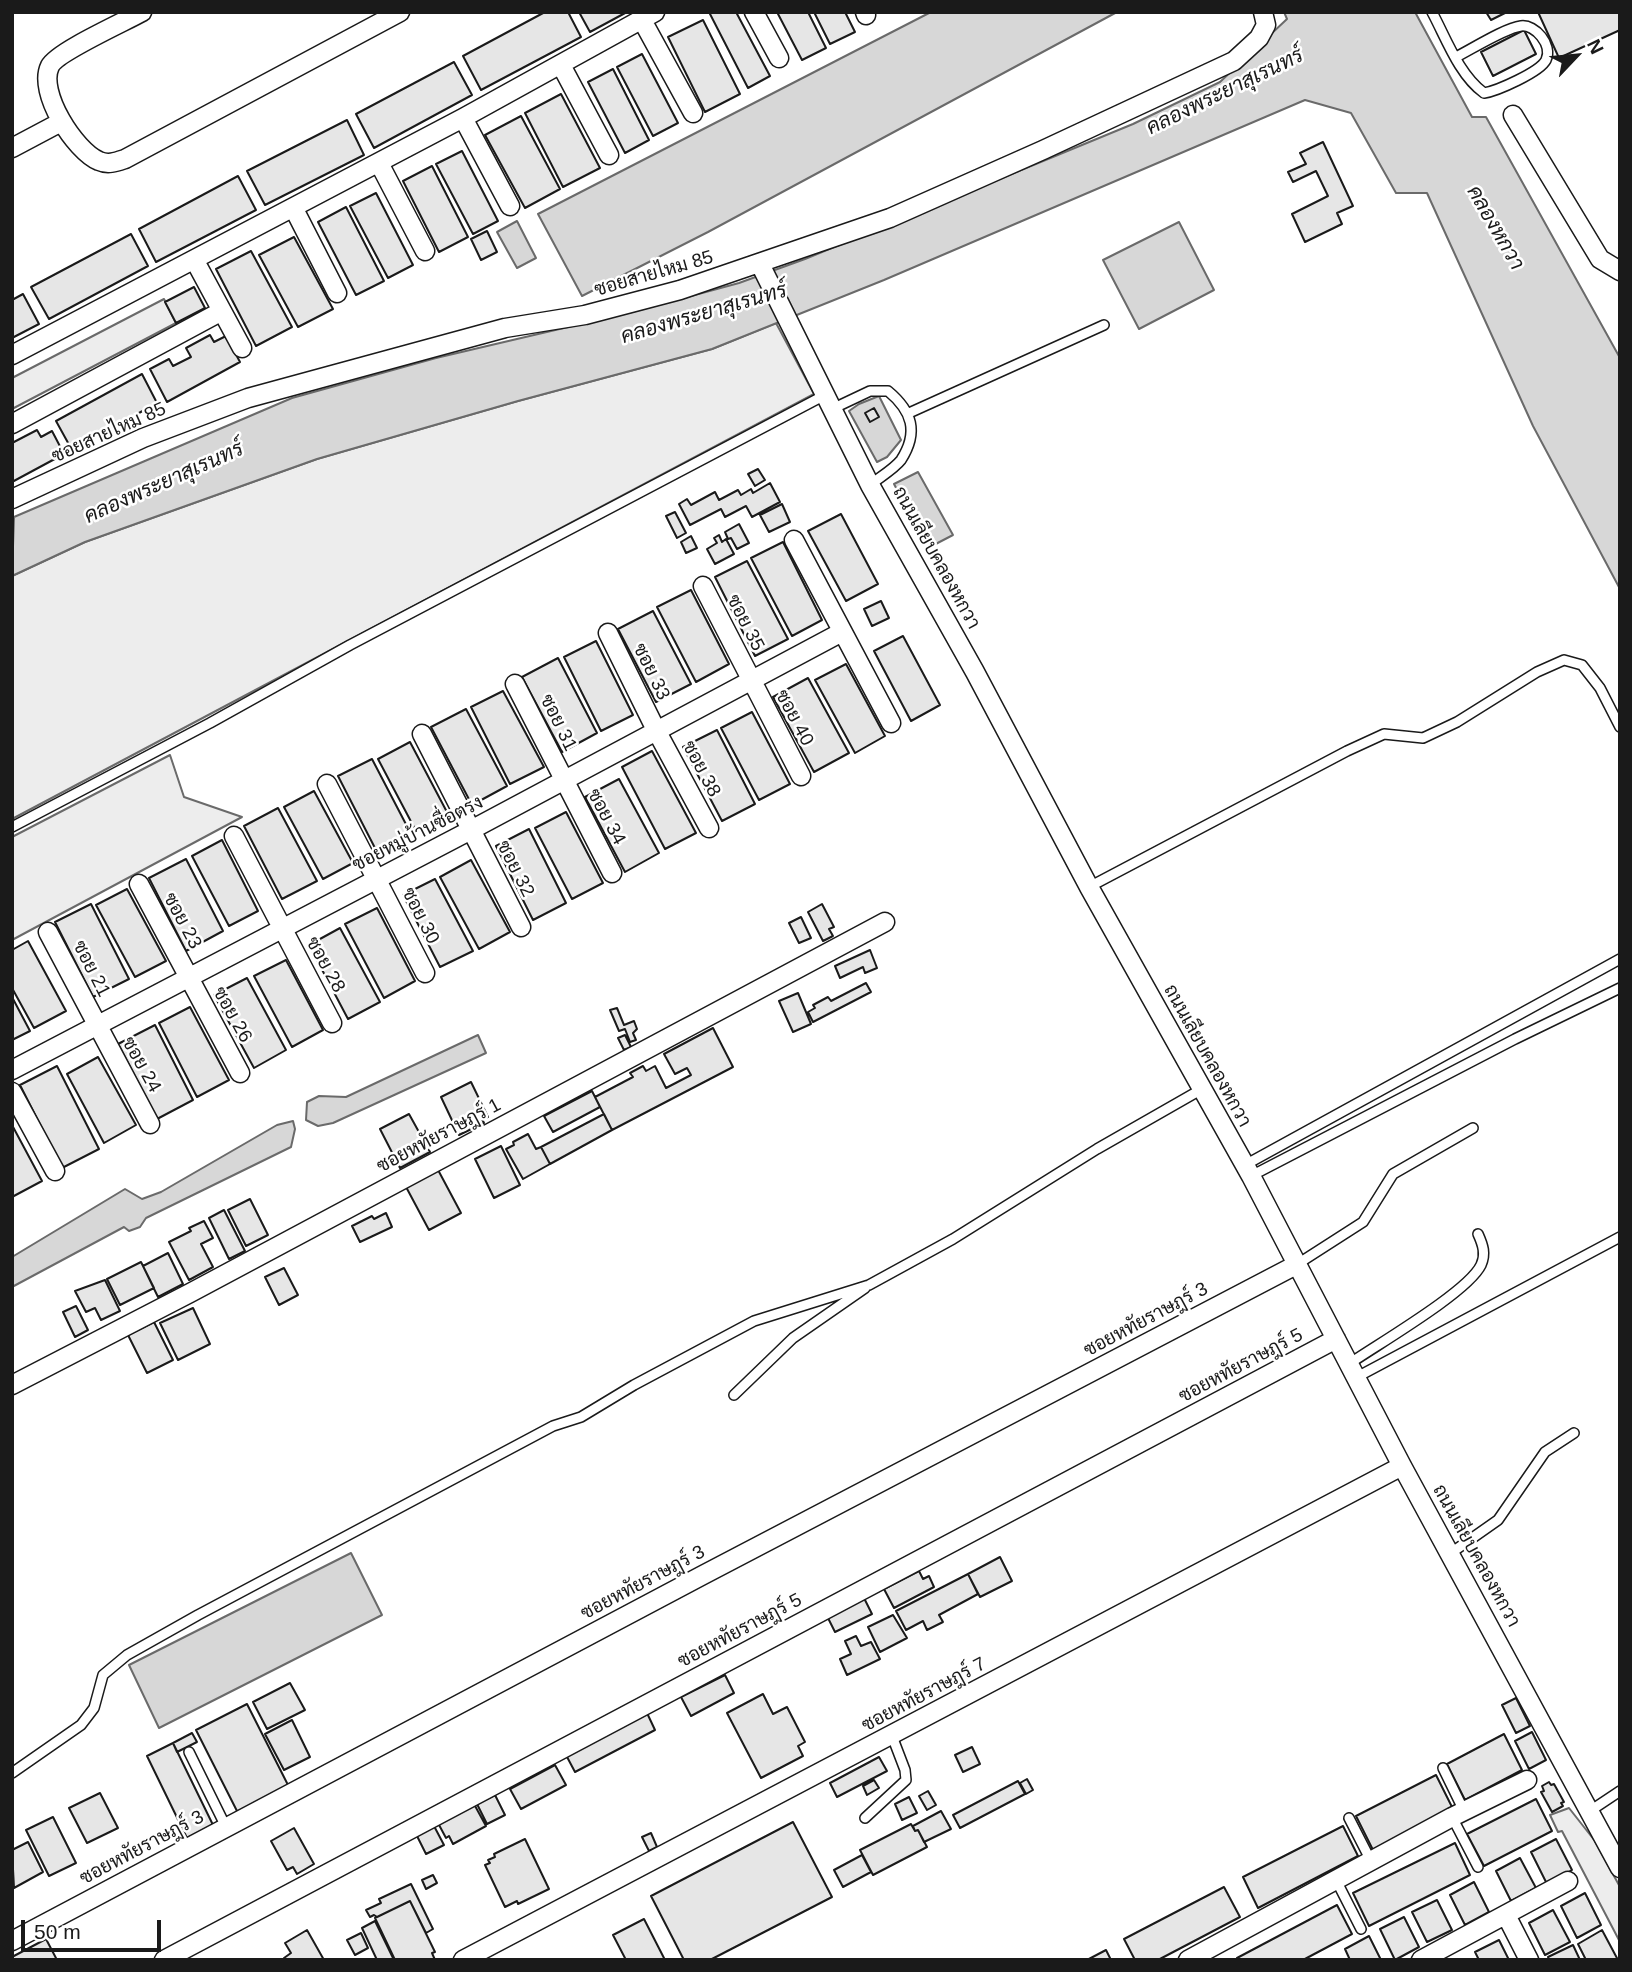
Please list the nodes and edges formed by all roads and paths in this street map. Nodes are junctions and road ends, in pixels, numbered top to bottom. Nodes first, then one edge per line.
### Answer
1 (142, 12) edge
2 (400, 12) edge
3 (754, 12) edge
4 (1262, 12) edge
5 (1432, 12) edge
6 (649, 16) edge
7 (1456, 57) junction
8 (779, 58) dead end
9 (561, 65) junction
10 (693, 113) dead end
11 (1513, 115) dead end
12 (463, 118) junction
13 (61, 122) junction
14 (12, 148) edge
15 (609, 155) dead end
16 (379, 163) junction
17 (510, 206) dead end
18 (294, 209) junction
19 (425, 251) dead end
20 (195, 261) junction
21 (762, 269) junction
22 (1620, 271) edge
23 (337, 293) dead end
24 (222, 311) junction
25 (1104, 325) dead end
26 (242, 348) dead end
27 (12, 355) edge
28 (828, 402) junction
29 (909, 413) junction
30 (12, 424) edge
31 (870, 485) junction
32 (12, 499) edge
33 (794, 540) dead end
34 (703, 586) dead end
35 (842, 632) junction
36 (608, 633) dead end
37 (750, 680) junction
38 (515, 684) dead end
39 (891, 723) dead end
40 (1620, 727) edge
41 (656, 730) junction
42 (422, 734) dead end
43 (801, 776) dead end
44 (564, 781) junction
45 (327, 784) dead end
46 (12, 827) edge
47 (709, 828) dead end
48 (471, 830) junction
49 (234, 836) dead end
50 (612, 873) dead end
51 (377, 878) junction
52 (139, 884) dead end
53 (1089, 887) junction
54 (885, 922) dead end
55 (521, 927) dead end
56 (281, 928) junction
57 (48, 932) dead end
58 (1620, 959) edge
59 (425, 974) dead end
60 (187, 977) junction
61 (1620, 988) edge
62 (332, 1023) dead end
63 (96, 1026) junction
64 (12, 1070) edge
65 (240, 1073) dead end
66 (1202, 1089) junction
67 (12, 1092) edge
68 (150, 1124) dead end
69 (1474, 1128) dead end
70 (55, 1171) dead end
71 (1248, 1171) junction
72 (1478, 1234) dead end
73 (1620, 1237) edge
74 (1296, 1265) junction
75 (869, 1285) junction
76 (1336, 1339) junction
77 (1353, 1371) junction
78 (12, 1385) edge
79 (734, 1395) dead end
80 (1574, 1433) dead end
81 (1402, 1466) junction
82 (1451, 1553) junction
83 (892, 1736) junction
84 (189, 1752) dead end
85 (1443, 1768) dead end
86 (12, 1773) edge
87 (1527, 1780) dead end
88 (1620, 1791) edge
89 (1590, 1811) junction
90 (1458, 1814) junction
91 (865, 1818) dead end
92 (1349, 1818) dead end
93 (226, 1827) junction
94 (1371, 1861) junction
95 (1478, 1867) dead end
96 (1620, 1868) edge
97 (1336, 1880) junction
98 (1568, 1881) dead end
99 (1506, 1915) junction
100 (1361, 1929) dead end
101 (12, 1941) edge
102 (164, 1960) edge
103 (463, 1960) edge
104 (1188, 1960) edge
105 (1421, 1960) edge
106 (1529, 1960) edge

1 - 13 street
2 - 13 street
3 - 8 street
4 - 21 street, ซอยสายไหม 85
5 - 7 lane
6 - 9 street
6 - 10 street
7 - 7 lane
9 - 12 street
9 - 15 street
11 - 22 street
12 - 16 street
12 - 17 street
13 - 14 street
16 - 18 street
16 - 19 street
18 - 20 street
18 - 23 street
20 - 24 street
20 - 27 street
21 - 28 street, ถนนเลียบคลองหกวา
21 - 32 street, ซอยสายไหม 85
24 - 26 street
24 - 30 street
25 - 29 lane
28 - 29 lane
28 - 31 street, ถนนเลียบคลองหกวา
28 - 46 lane
29 - 31 lane
31 - 53 street, ถนนเลียบคลองหกวา
33 - 35 street
34 - 37 street, ซอย 35
35 - 37 street, ซอยหมู่บ้านซื่อตรง
35 - 39 street
36 - 41 street, ซอย 33
37 - 41 street, ซอยหมู่บ้านซื่อตรง
37 - 43 street, ซอย 40
38 - 44 street, ซอย 31
40 - 53 lane
41 - 44 street, ซอยหมู่บ้านซื่อตรง
41 - 47 street, ซอย 38
42 - 48 street, ซอย 32
44 - 48 street, ซอยหมู่บ้านซื่อตรง
44 - 50 street, ซอย 34
45 - 51 street, ซอย 30
48 - 51 street, ซอยหมู่บ้านซื่อตรง
48 - 55 street, ซอย 32
49 - 56 street, ซอย 28
51 - 56 street, ซอยหมู่บ้านซื่อตรง
51 - 59 street, ซอย 30
52 - 60 street, ซอย 23
53 - 66 street, ถนนเลียบคลองหกวา
54 - 78 street, ซอยหทัยราษฎร์ 1
56 - 60 street, ซอยหมู่บ้านซื่อตรง
56 - 62 street, ซอย 28
57 - 63 street, ซอย 21
58 - 71 lane
60 - 63 street, ซอยหมู่บ้านซื่อตรง
60 - 65 street, ซอย 26
61 - 71 lane
63 - 64 street, ซอยหมู่บ้านซื่อตรง
63 - 68 street, ซอย 24
66 - 71 street, ถนนเลียบคลองหกวา
66 - 75 lane
67 - 70 street
69 - 74 lane
71 - 74 street, ถนนเลียบคลองหกวา
72 - 77 lane
73 - 77 lane
74 - 76 street, ถนนเลียบคลองหกวา
74 - 93 street, ซอยหทัยราษฎร์ 3
75 - 79 lane
75 - 86 lane
76 - 77 street, ถนนเลียบคลองหกวา
76 - 102 street, ซอยหทัยราษฎร์ 5
77 - 81 street, ถนนเลียบคลองหกวา
80 - 82 lane
81 - 82 street, ถนนเลียบคลองหกวา
81 - 83 street, ซอยหทัยราษฎร์ 7
82 - 89 street, ถนนเลียบคลองหกวา
83 - 91 lane
83 - 103 street, ซอยหทัยราษฎร์ 7
84 - 93 lane
85 - 90 lane
87 - 90 street
88 - 89 lane
89 - 96 street, ถนนเลียบคลองหกวา
90 - 94 street
90 - 95 lane
92 - 94 lane
93 - 101 street, ซอยหทัยราษฎร์ 3
94 - 97 street
97 - 100 lane
97 - 104 street
98 - 99 street
99 - 105 street
99 - 106 street

